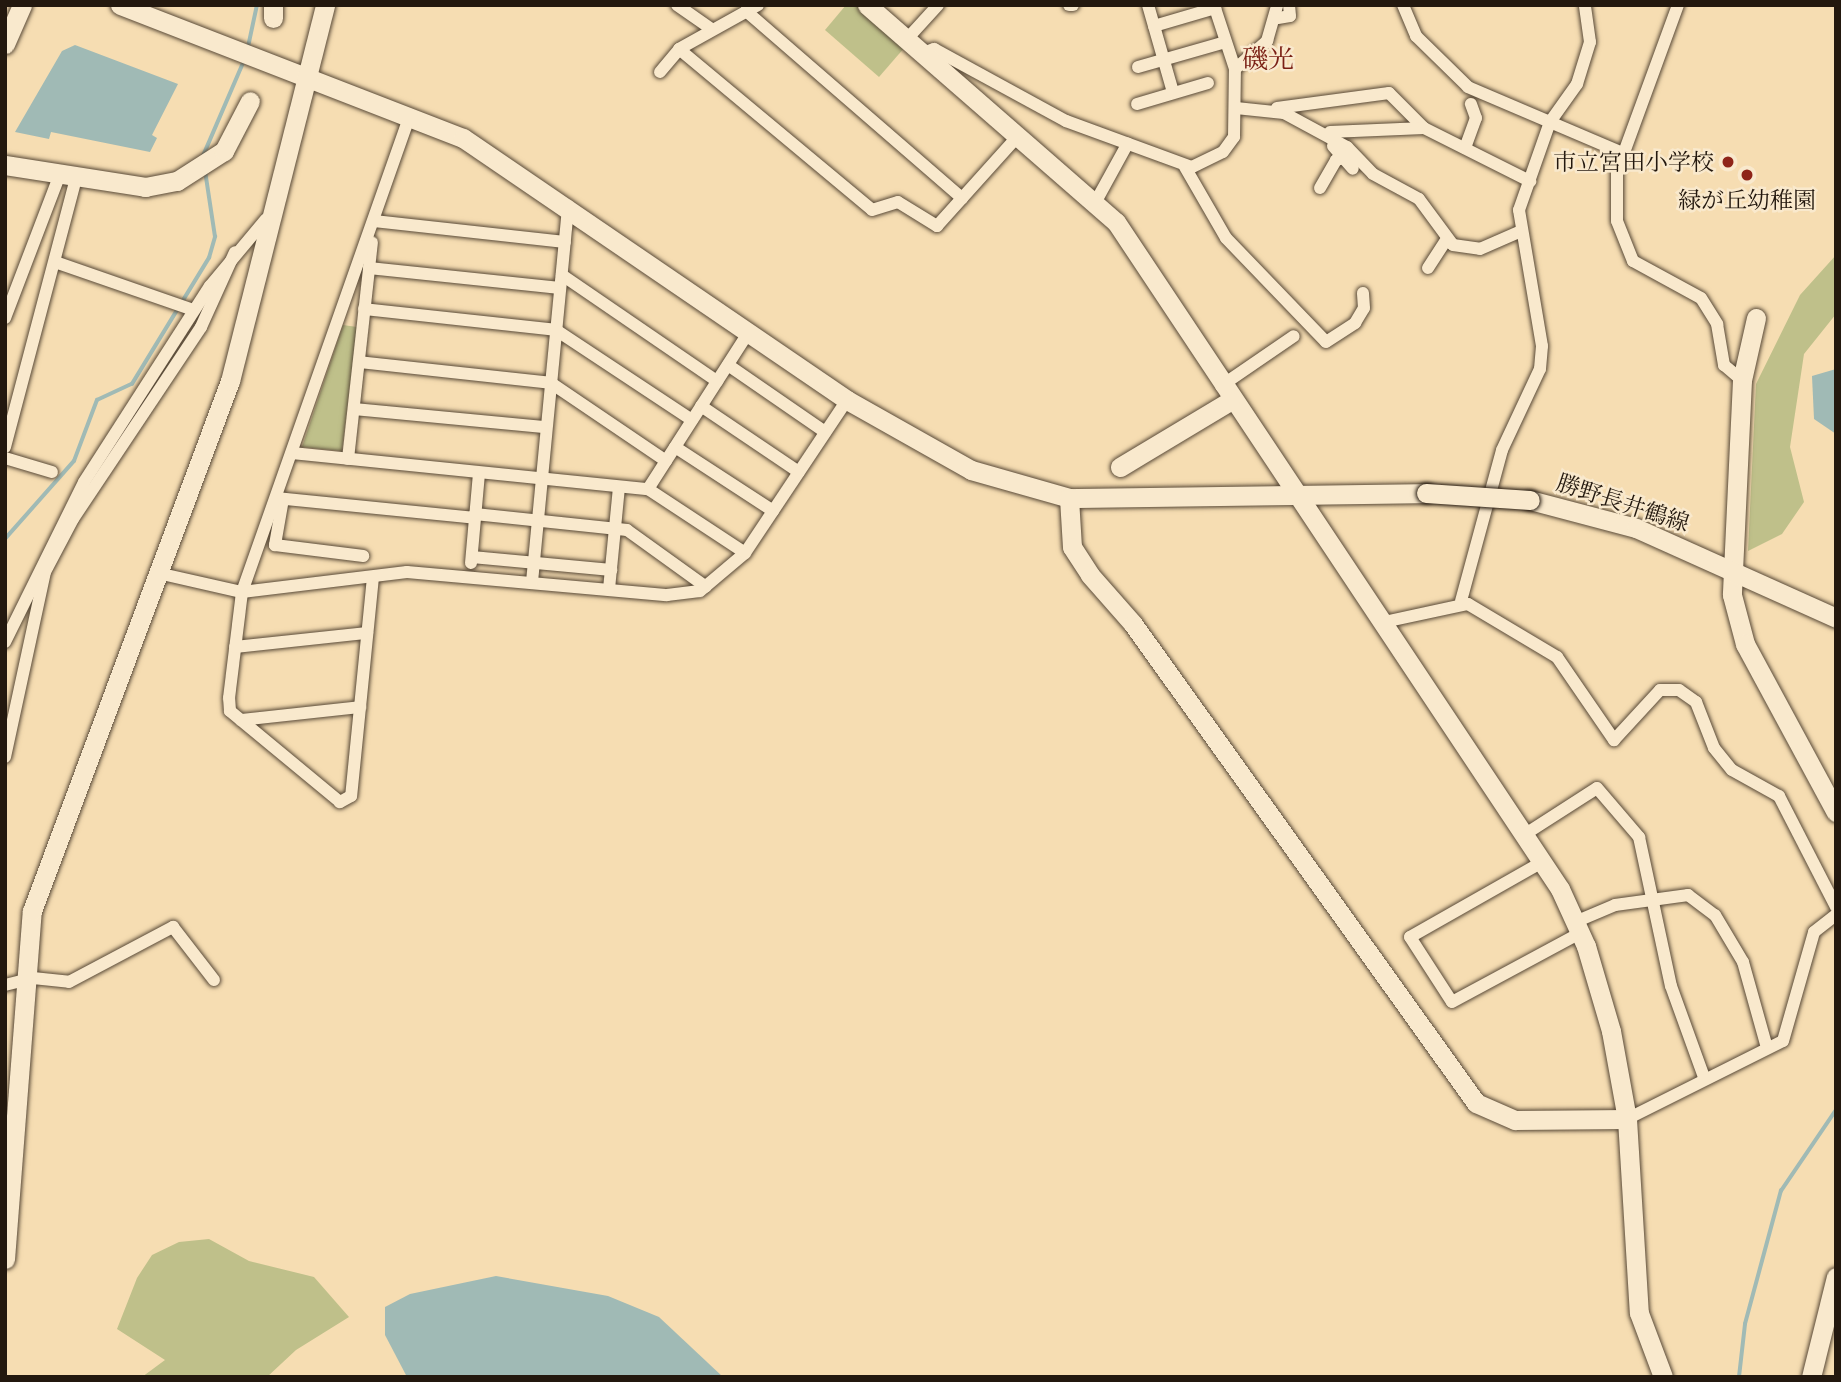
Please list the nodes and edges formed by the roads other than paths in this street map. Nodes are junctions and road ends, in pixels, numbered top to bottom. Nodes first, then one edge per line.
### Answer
1 (22, 5) edge
2 (120, 5) edge
3 (325, 5) edge
4 (677, 5) edge
5 (867, 5) edge
6 (938, 5) edge
7 (1148, 5) edge
8 (1289, 5) edge
9 (1402, 5) edge
10 (1586, 5) edge
11 (1678, 5) edge
12 (1214, 7) edge
13 (752, 8) edge
14 (1277, 12) edge
15 (1154, 26) junction
16 (710, 28) junction
17 (907, 39) junction
18 (1226, 42) junction
19 (5, 44) edge
20 (679, 49) junction
21 (923, 53) junction
22 (1164, 60) junction
23 (1138, 67) dead end
24 (1235, 69) junction
25 (660, 72) dead end
26 (309, 77) junction
27 (1208, 83) dead end
28 (1173, 92) junction
29 (250, 101) dead end
30 (1137, 104) dead end
31 (1471, 104) dead end
32 (1236, 107) junction
33 (1269, 109) junction
34 (410, 115) junction
35 (1550, 122) junction
36 (1424, 128) junction
37 (1322, 131) junction
38 (1018, 135) junction
39 (1128, 143) junction
40 (1465, 148) junction
41 (1625, 154) junction
42 (1345, 158) junction
43 (5, 164) edge
44 (1185, 167) junction
45 (1353, 169) dead end
46 (69, 172) junction
47 (1530, 181) junction
48 (1320, 188) dead end
49 (962, 198) junction
50 (1095, 203) junction
51 (568, 206) junction
52 (266, 219) junction
53 (374, 221) junction
54 (1521, 231) junction
55 (1446, 240) junction
56 (565, 242) junction
57 (235, 252) junction
58 (55, 261) junction
59 (369, 268) junction
60 (1427, 268) dead end
61 (562, 275) junction
62 (560, 288) junction
63 (1363, 293) dead end
64 (365, 309) junction
65 (194, 310) junction
66 (5, 318) edge
67 (1756, 318) dead end
68 (556, 330) junction
69 (748, 333) junction
70 (1294, 336) dead end
71 (359, 362) junction
72 (728, 365) junction
73 (1742, 380) junction
74 (717, 381) junction
75 (551, 383) junction
76 (1225, 394) junction
77 (847, 400) junction
78 (701, 406) junction
79 (354, 409) junction
80 (692, 420) junction
81 (546, 427) junction
82 (825, 432) junction
83 (5, 447) edge
84 (675, 447) junction
85 (292, 453) junction
86 (5, 458) edge
87 (348, 459) junction
88 (666, 461) junction
89 (1120, 467) dead end
90 (52, 472) dead end
91 (799, 472) junction
92 (479, 473) junction
93 (541, 480) junction
94 (619, 487) junction
95 (649, 489) junction
96 (279, 498) junction
97 (1069, 498) junction
98 (1297, 498) junction
99 (773, 511) junction
100 (475, 516) junction
101 (537, 522) junction
102 (615, 529) junction
103 (745, 554) junction
104 (363, 556) dead end
105 (472, 557) junction
106 (533, 563) junction
107 (1732, 567) junction
108 (611, 570) junction
109 (162, 574) junction
110 (470, 574) junction
111 (373, 577) junction
112 (532, 582) junction
113 (706, 587) junction
114 (609, 589) junction
115 (242, 592) junction
116 (1461, 601) junction
117 (1836, 618) edge
118 (1384, 622) junction
119 (367, 633) junction
120 (5, 642) edge
121 (235, 647) junction
122 (360, 707) junction
123 (241, 720) junction
124 (5, 757) edge
125 (1836, 812) edge
126 (1527, 833) junction
127 (1544, 862) junction
128 (1651, 898) junction
129 (1836, 906) edge
130 (1836, 915) edge
131 (1578, 928) junction
132 (214, 980) dead end
133 (14, 983) edge
134 (1767, 1048) junction
135 (11, 1077) edge
136 (1704, 1077) junction
137 (1627, 1119) junction
138 (5, 1259) edge
139 (1836, 1277) edge
140 (1663, 1377) edge
141 (1811, 1377) edge

1 - 19 street
2 - 26 street, 勝野長井鶴線
3 - 26 street
4 - 16 street
5 - 17 street
6 - 17 street
7 - 15 street
8 - 14 street
9 - 35 street
10 - 35 street
11 - 41 street
12 - 15 street
12 - 18 street
13 - 16 street
13 - 49 street
14 - 24 street
15 - 22 street
16 - 20 street
17 - 21 street
18 - 22 street
18 - 24 street
20 - 25 street
20 - 49 street
21 - 38 street
21 - 39 street
22 - 23 street
22 - 28 street
24 - 32 street
26 - 34 street, 勝野長井鶴線
26 - 52 street
27 - 28 street
28 - 30 street
29 - 46 street
31 - 40 street
32 - 33 street
32 - 44 street
33 - 36 street
33 - 37 street
34 - 51 street, 勝野長井鶴線
34 - 53 street
35 - 41 street
35 - 47 street
36 - 37 street
36 - 40 street
37 - 42 street
37 - 55 street
38 - 49 street
38 - 50 street
39 - 44 street
39 - 50 street
40 - 47 street
41 - 73 street
42 - 45 street
42 - 48 street
43 - 46 street
44 - 63 street
46 - 58 street
46 - 66 street
47 - 54 street
50 - 76 street
51 - 56 street
51 - 69 street, 勝野長井鶴線
52 - 57 street
52 - 109 street
53 - 56 street
53 - 59 street
53 - 85 street
54 - 55 street
54 - 116 street
55 - 60 street
56 - 61 street
57 - 65 street
57 - 124 street
58 - 65 street
58 - 83 street
59 - 62 street
59 - 64 street
61 - 62 street
61 - 74 street
62 - 68 street
64 - 68 street
64 - 71 street
65 - 120 street
67 - 73 street
68 - 75 street
68 - 80 street
69 - 72 street
69 - 77 street, 勝野長井鶴線
70 - 76 street
71 - 75 street
71 - 79 street
72 - 74 street
72 - 82 street
73 - 107 street
74 - 78 street
75 - 81 street
75 - 88 street
76 - 89 street
76 - 98 street
77 - 82 street
77 - 97 street, 勝野長井鶴線
78 - 80 street
78 - 91 street
79 - 81 street
79 - 87 street
80 - 84 street
81 - 93 street
82 - 91 street
84 - 88 street
84 - 99 street
85 - 87 street
85 - 96 street
86 - 90 street
87 - 92 street
88 - 95 street
91 - 99 street
92 - 93 street
92 - 100 street
93 - 94 street
93 - 101 street
94 - 95 street
94 - 102 street
95 - 103 street
96 - 100 street
96 - 104 street
96 - 115 street
97 - 98 street, 勝野長井鶴線
97 - 137 street
98 - 107 street, 勝野長井鶴線, bridge
98 - 118 street
99 - 103 street
100 - 101 street
100 - 105 street
101 - 102 street
101 - 106 street
102 - 108 street
102 - 113 street
103 - 113 street
105 - 106 street
105 - 110 street
106 - 108 street
106 - 112 street
107 - 117 street, 勝野長井鶴線
107 - 125 street
108 - 114 street
109 - 115 street
109 - 133 street
110 - 111 street
110 - 112 street
111 - 115 street
111 - 119 street
112 - 114 street
113 - 114 street
115 - 121 street
116 - 118 street
116 - 129 street
118 - 126 street
119 - 121 street
119 - 122 street
121 - 123 street
122 - 123 street
122 - 123 street
126 - 127 street
126 - 128 street
127 - 131 street
127 - 131 street
128 - 131 street
128 - 134 street
128 - 136 street
130 - 134 street
131 - 137 street
132 - 133 street
133 - 135 street
134 - 136 street
135 - 138 street
136 - 137 street
137 - 140 street
139 - 141 street

